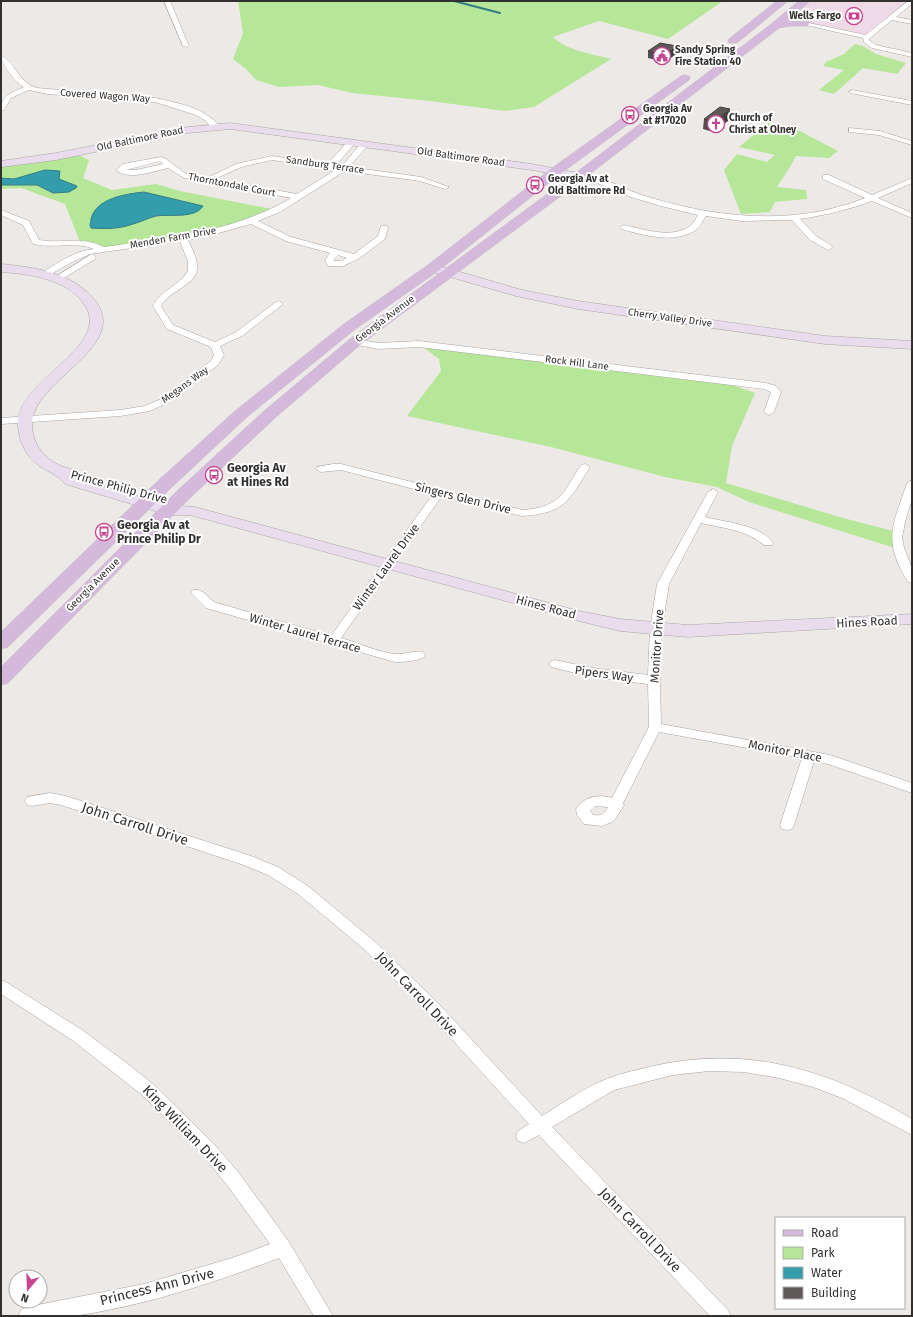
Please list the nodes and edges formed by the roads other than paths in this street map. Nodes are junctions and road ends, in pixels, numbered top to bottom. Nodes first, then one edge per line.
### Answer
1 (167, 1) edge
2 (783, 1) edge
3 (805, 1) edge
4 (912, 1) edge
5 (793, 11) junction
6 (890, 18) junction
7 (912, 22) edge
8 (804, 24) junction
9 (774, 27) junction
10 (867, 37) junction
11 (186, 46) dead end
12 (726, 47) dead end
13 (912, 55) edge
14 (1, 58) edge
15 (694, 72) dead end
16 (28, 88) junction
17 (852, 92) dead end
18 (912, 103) edge
19 (1, 108) edge
20 (215, 126) junction
21 (852, 130) dead end
22 (352, 142) junction
23 (912, 143) edge
24 (365, 144) junction
25 (1, 164) edge
26 (168, 165) junction
27 (330, 166) junction
28 (344, 168) junction
29 (556, 171) junction
30 (579, 176) junction
31 (826, 177) dead end
32 (912, 180) edge
33 (207, 181) junction
34 (445, 187) dead end
35 (307, 192) junction
36 (299, 197) junction
37 (871, 197) junction
38 (2, 212) edge
39 (703, 214) junction
40 (912, 216) edge
41 (794, 217) junction
42 (252, 221) junction
43 (624, 227) dead end
44 (384, 228) dead end
45 (183, 238) junction
46 (828, 246) dead end
47 (103, 250) junction
48 (336, 252) junction
49 (355, 257) junction
50 (1, 268) edge
51 (433, 268) junction
52 (448, 272) junction
53 (50, 277) junction
54 (279, 304) dead end
55 (355, 342) junction
56 (214, 345) junction
57 (912, 345) edge
58 (769, 412) dead end
59 (25, 420) junction
60 (1, 421) edge
61 (585, 467) dead end
62 (321, 469) dead end
63 (912, 483) edge
64 (713, 492) dead end
65 (439, 493) junction
66 (149, 499) junction
67 (178, 507) junction
68 (698, 519) junction
69 (768, 543) dead end
70 (388, 564) junction
71 (912, 579) edge
72 (197, 593) dead end
73 (912, 619) edge
74 (656, 629) junction
75 (333, 641) junction
76 (1, 643) edge
77 (419, 655) dead end
78 (555, 664) dead end
79 (1, 678) edge
80 (654, 680) junction
81 (655, 727) junction
82 (809, 755) junction
83 (912, 788) edge
84 (32, 800) dead end
85 (617, 805) dead end
86 (787, 825) dead end
87 (1, 986) edge
88 (540, 1125) junction
89 (912, 1128) edge
90 (524, 1136) dead end
91 (283, 1248) junction
92 (27, 1316) edge
93 (324, 1316) edge
94 (722, 1316) edge

1 - 11 street
2 - 12 main road
3 - 5 main road, Georgia Avenue
4 - 6 street
5 - 8 main road
5 - 9 main road, Georgia Avenue
6 - 7 street
6 - 10 street
8 - 9 main road
8 - 10 street
9 - 30 main road, Georgia Avenue
10 - 13 street
14 - 16 street
15 - 29 main road, Georgia Avenue
16 - 19 street
16 - 20 street, Covered Wagon Way
17 - 18 street
20 - 22 street, Old Baltimore Road
20 - 25 street, Old Baltimore Road
21 - 23 street
22 - 24 street, Old Baltimore Road
22 - 27 street, Menden Farm Drive
24 - 28 street, Menden Farm Drive
24 - 29 street, Old Baltimore Road
26 - 26 street, Thorntondale Court
26 - 33 street, Thorntondale Court
27 - 28 street, Sandburg Terrace
27 - 33 street, Sandburg Terrace
27 - 35 street, Menden Farm Drive
28 - 34 street, Sandburg Terrace
28 - 35 street, Menden Farm Drive
29 - 30 street, Old Baltimore Road
29 - 51 main road, Georgia Avenue
30 - 39 street, Old Baltimore Road
30 - 52 main road, Georgia Avenue
31 - 37 street
32 - 37 street, Old Baltimore Road
33 - 36 street, Thorntondale Court
35 - 36 street, Menden Farm Drive
36 - 42 street, Menden Farm Drive
37 - 40 street
37 - 41 street, Old Baltimore Road
38 - 47 street
39 - 41 street, Old Baltimore Road
39 - 43 street
41 - 46 street
42 - 45 street, Menden Farm Drive
42 - 48 street
44 - 49 street
45 - 47 street, Menden Farm Drive
45 - 56 street
47 - 53 street, Menden Farm Drive
47 - 53 street, Menden Farm Drive
48 - 49 street
48 - 49 street
50 - 53 street, Prince Philip Drive
51 - 52 street, Cherry Valley Drive
51 - 66 main road, Georgia Avenue
52 - 55 main road, Georgia Avenue
52 - 57 street, Cherry Valley Drive
53 - 59 street, Prince Philip Drive
54 - 56 street
55 - 58 street, Rock Hill Lane
55 - 67 main road, Georgia Avenue
56 - 59 street, Megans Way
59 - 60 street, Megans Way
59 - 66 street, Prince Philip Drive
61 - 65 street, Singers Glen Drive
62 - 65 street, Singers Glen Drive
63 - 71 street
64 - 68 street, Monitor Drive
65 - 70 street, Winter Laurel Drive
66 - 67 street, Prince Philip Drive
66 - 76 main road, Georgia Avenue
67 - 70 street, Hines Road
67 - 79 main road, Georgia Avenue
68 - 69 street
68 - 74 street, Monitor Drive
70 - 74 street, Hines Road
70 - 75 street, Winter Laurel Drive
72 - 75 street, Winter Laurel Terrace
73 - 74 street, Hines Road
74 - 80 street, Monitor Drive
75 - 77 street, Winter Laurel Terrace
78 - 80 street, Pipers Way
80 - 81 street, Monitor Drive
81 - 82 street, Monitor Place
81 - 85 street, Monitor Drive
82 - 83 street, Monitor Place
82 - 86 street
84 - 88 street, John Carroll Drive
87 - 91 street, King William Drive
88 - 89 street
88 - 90 street
88 - 94 street, John Carroll Drive
91 - 92 street, Princess Ann Drive
91 - 93 street, King William Drive

